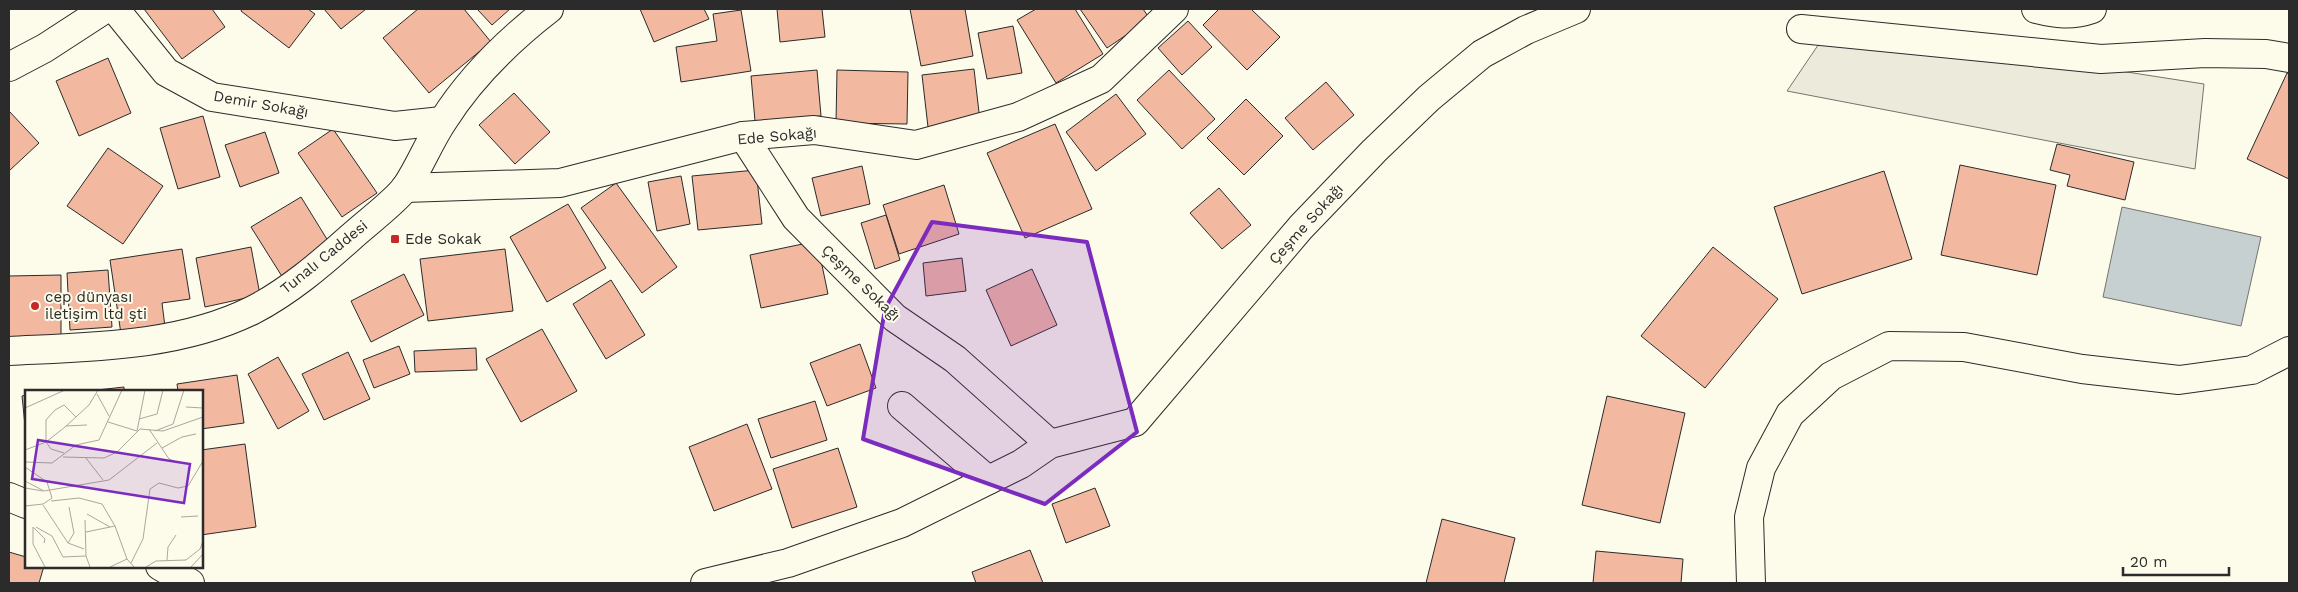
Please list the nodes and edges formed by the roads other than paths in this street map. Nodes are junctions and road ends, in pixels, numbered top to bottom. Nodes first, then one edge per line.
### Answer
1 (106, 9) edge
2 (115, 9) edge
3 (549, 9) edge
4 (1174, 9) edge
5 (1576, 9) edge
6 (2036, 9) edge
7 (2092, 9) edge
8 (1802, 29) dead end
9 (2289, 58) edge
10 (9, 67) edge
11 (442, 121) junction
12 (743, 136) junction
13 (405, 188) junction
14 (9, 351) edge
15 (2289, 351) edge
16 (902, 406) dead end
17 (1050, 444) junction
18 (988, 480) junction
19 (9, 497) edge
20 (25, 504) edge
21 (162, 567) edge
22 (190, 583) edge
23 (705, 583) edge
24 (1751, 583) edge

1 - 10 street
2 - 11 street, Demir Sokağı
3 - 11 street, Tunalı Caddesi
4 - 12 street, Ede Sokağı
5 - 17 street, Çeşme Sokağı
6 - 7 street
8 - 9 street
11 - 13 street, Tunalı Caddesi
12 - 13 street, Ede Sokağı
12 - 17 street, Çeşme Sokağı
13 - 14 street, Tunalı Caddesi
15 - 24 street
16 - 18 street
17 - 18 street, Çeşme Sokağı
18 - 23 street, Çeşme Sokağı
19 - 20 street
21 - 22 street

